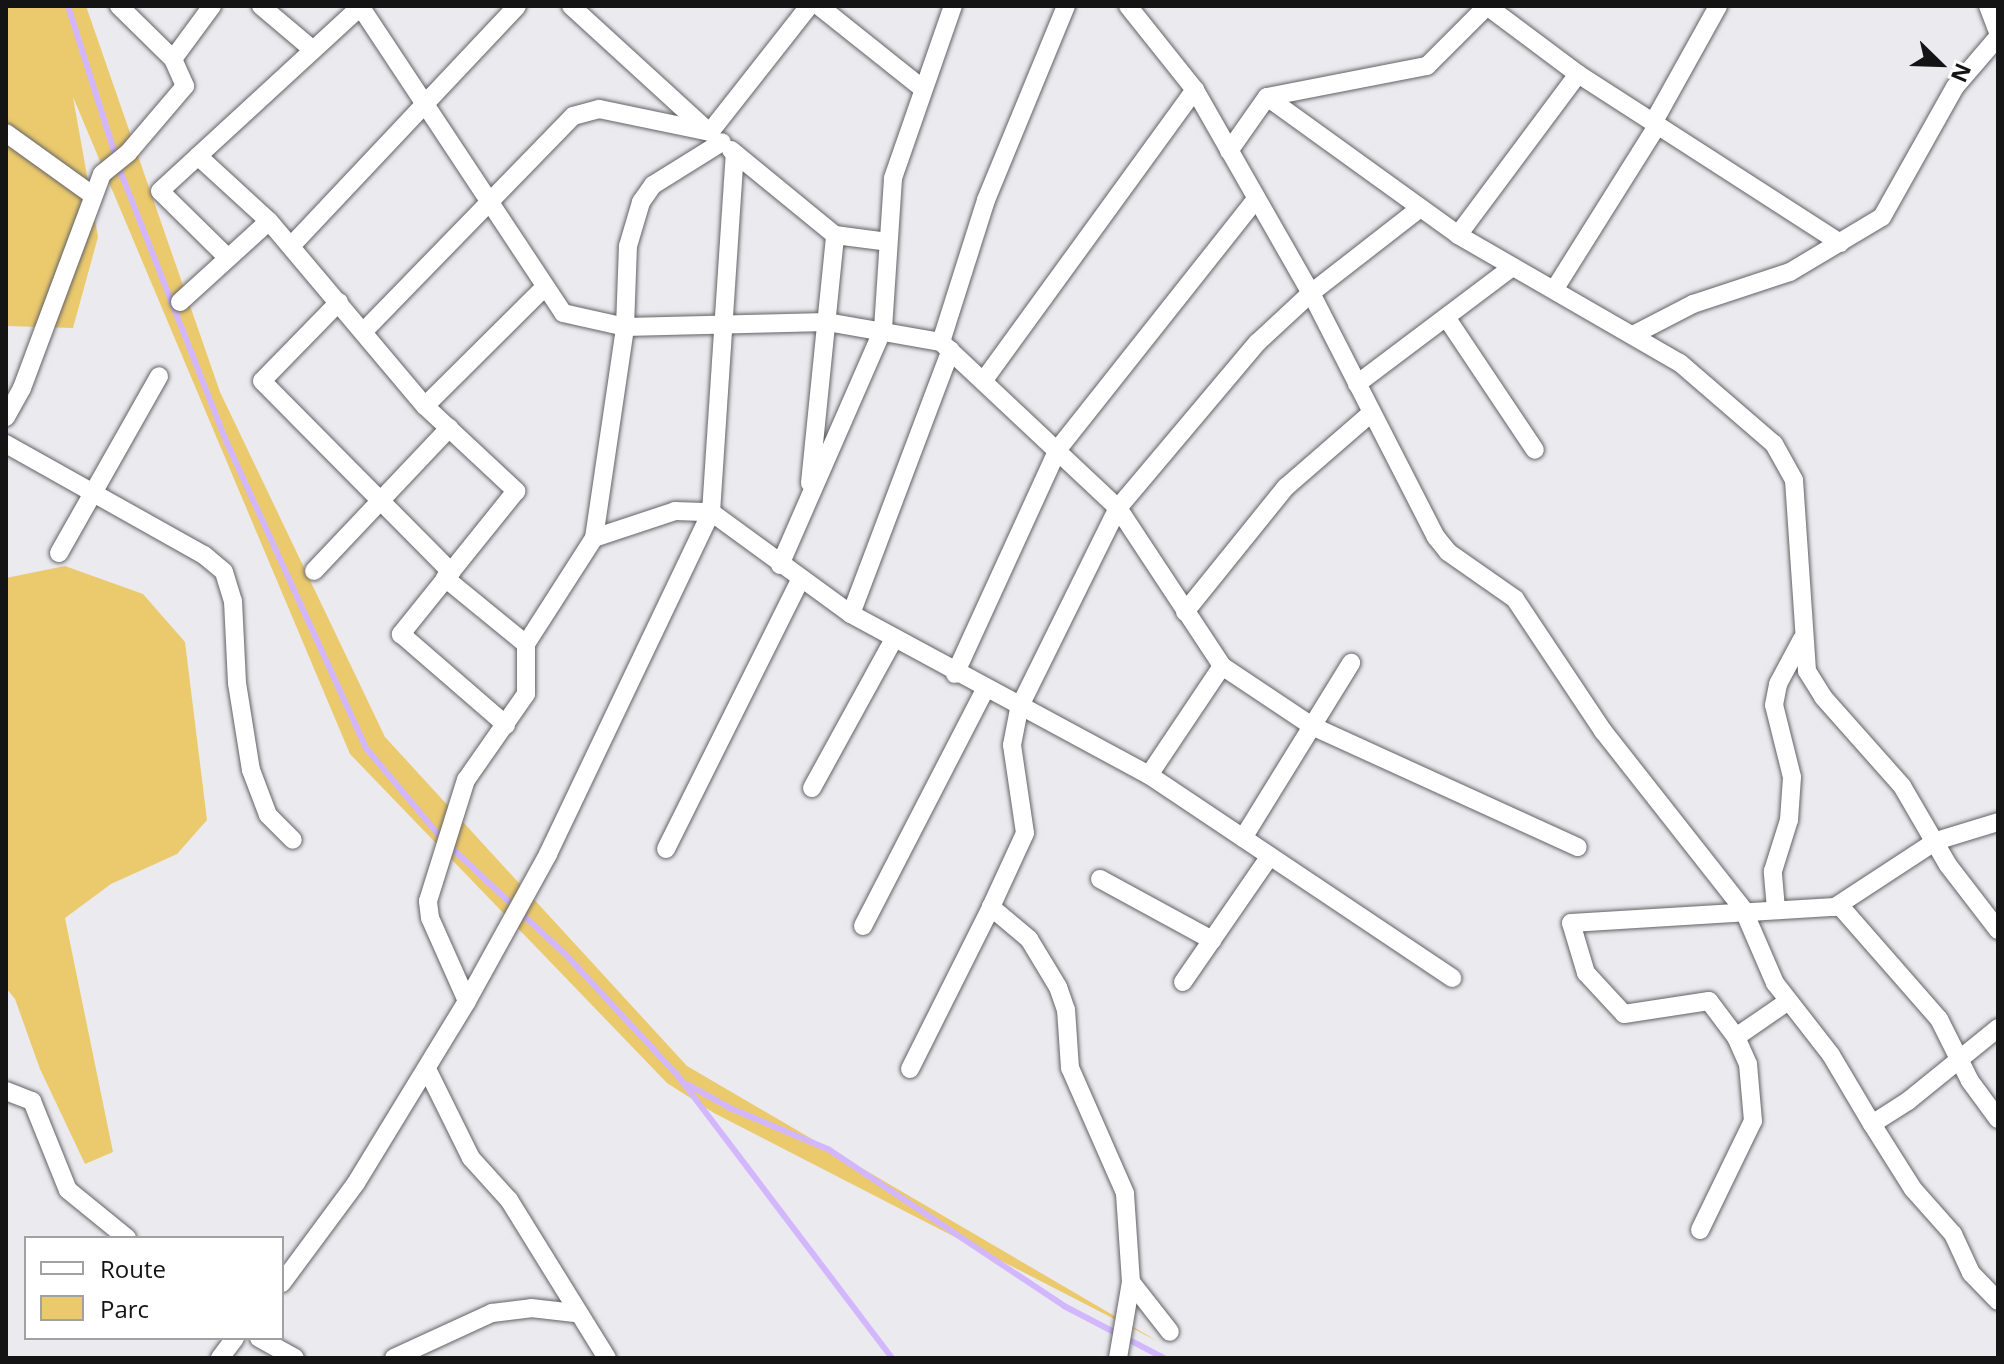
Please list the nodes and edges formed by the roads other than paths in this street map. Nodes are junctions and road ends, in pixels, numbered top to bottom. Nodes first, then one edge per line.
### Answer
1 (119, 6) edge
2 (212, 6) edge
3 (261, 6) edge
4 (360, 6) edge
5 (517, 6) edge
6 (571, 6) edge
7 (809, 6) edge
8 (819, 6) edge
9 (953, 6) edge
10 (1066, 6) edge
11 (1128, 6) edge
12 (1718, 6) edge
13 (1988, 6) edge
14 (1480, 10) edge
15 (1998, 34) edge
16 (313, 50) junction
17 (173, 59) junction
18 (1578, 74) junction
19 (923, 89) junction
20 (1195, 90) junction
21 (1267, 97) junction
22 (426, 103) junction
23 (1655, 124) junction
24 (6, 133) edge
25 (722, 143) junction
26 (1229, 151) junction
27 (198, 156) junction
28 (91, 194) junction
29 (1256, 199) junction
30 (493, 201) junction
31 (1419, 209) junction
32 (269, 221) junction
33 (835, 235) junction
34 (1458, 235) junction
35 (888, 242) junction
36 (1840, 243) junction
37 (292, 245) junction
38 (228, 258) junction
39 (1512, 267) junction
40 (545, 287) junction
41 (1554, 290) junction
42 (1311, 293) junction
43 (180, 302) dead end
44 (339, 302) junction
45 (1448, 320) junction
46 (827, 322) junction
47 (724, 325) junction
48 (625, 327) junction
49 (883, 329) junction
50 (364, 331) junction
51 (1633, 335) junction
52 (946, 346) junction
53 (159, 376) dead end
54 (984, 380) junction
55 (1357, 384) junction
56 (425, 406) junction
57 (1370, 414) junction
58 (6, 417) edge
59 (449, 428) junction
60 (6, 444) edge
61 (1058, 449) junction
62 (1535, 450) dead end
63 (95, 492) junction
64 (809, 499) junction
65 (380, 500) junction
66 (1118, 508) junction
67 (711, 512) junction
68 (594, 538) junction
69 (59, 553) dead end
70 (780, 565) junction
71 (314, 571) dead end
72 (448, 575) junction
73 (800, 580) junction
74 (1185, 612) junction
75 (851, 614) junction
76 (1803, 637) junction
77 (894, 639) junction
78 (526, 644) junction
79 (1351, 663) dead end
80 (1222, 666) junction
81 (955, 674) junction
82 (985, 690) junction
83 (1019, 708) junction
84 (506, 725) junction
85 (1312, 726) junction
86 (1149, 775) junction
87 (812, 788) dead end
88 (1998, 822) edge
89 (1243, 838) junction
90 (293, 840) dead end
91 (1936, 841) junction
92 (1578, 847) dead end
93 (666, 849) dead end
94 (1270, 856) junction
95 (1100, 879) dead end
96 (1840, 906) junction
97 (991, 907) junction
98 (1743, 909) junction
99 (1776, 909) junction
100 (863, 926) dead end
101 (1998, 930) edge
102 (1212, 940) junction
103 (1452, 978) dead end
104 (1183, 982) dead end
105 (467, 1001) junction
106 (1787, 1002) junction
107 (1998, 1028) edge
108 (1736, 1037) junction
109 (1960, 1060) junction
110 (427, 1069) junction
111 (910, 1069) dead end
112 (6, 1091) edge
113 (1998, 1119) edge
114 (1872, 1124) junction
115 (1700, 1230) dead end
116 (125, 1236) edge
117 (284, 1280) edge
118 (1131, 1282) junction
119 (1998, 1301) edge
120 (575, 1313) junction
121 (1170, 1332) dead end
122 (234, 1340) edge
123 (263, 1340) edge
124 (220, 1358) edge
125 (295, 1358) edge
126 (394, 1358) edge
127 (607, 1358) edge
128 (1118, 1358) edge

1 - 17 street
2 - 17 street
3 - 16 street
4 - 16 street
4 - 22 street
5 - 22 street
6 - 25 street
7 - 25 street
8 - 19 street
9 - 19 street
10 - 52 street
11 - 20 street
12 - 23 street
13 - 15 street
14 - 18 street
14 - 21 street
15 - 36 street
16 - 27 street
17 - 28 street
18 - 23 street
18 - 34 street
19 - 35 street
20 - 26 street
20 - 54 street
21 - 26 street
21 - 31 street
22 - 30 street
22 - 37 street
23 - 36 street
23 - 41 street
24 - 28 street
25 - 30 street
25 - 33 street
25 - 47 street
25 - 48 street
26 - 29 street
27 - 32 street
27 - 38 street
28 - 58 street
29 - 42 street
29 - 61 street
30 - 40 street
30 - 50 street
31 - 34 street
31 - 42 street
32 - 37 street
32 - 38 street
33 - 35 street
33 - 46 street
34 - 39 street
35 - 49 street
36 - 51 street
37 - 44 street
38 - 43 street
39 - 41 street
39 - 45 street
40 - 48 street
40 - 56 street
41 - 51 street
42 - 55 street
42 - 66 street
44 - 50 street
44 - 65 street
45 - 55 street
45 - 62 street
46 - 47 street
46 - 49 street
46 - 64 street
47 - 48 street
47 - 67 street
48 - 68 street
49 - 52 street
49 - 64 street
50 - 56 street
51 - 76 street
52 - 54 street
52 - 75 street
53 - 63 street
54 - 61 street
55 - 57 street
56 - 59 street
57 - 74 street
57 - 98 street
59 - 65 street
59 - 72 street
60 - 63 street
61 - 66 street
61 - 81 street
63 - 69 street
63 - 90 street
64 - 70 street
65 - 71 street
65 - 72 street
66 - 74 street
66 - 83 street
67 - 68 street
67 - 70 street
67 - 105 street
68 - 78 street
70 - 73 street
72 - 78 street
72 - 84 street
73 - 75 street
73 - 93 street
74 - 80 street
75 - 77 street
76 - 91 street
76 - 99 street
77 - 81 street
77 - 87 street
78 - 84 street
79 - 85 street
80 - 85 street
80 - 86 street
81 - 82 street
82 - 83 street
82 - 100 street
83 - 86 street
83 - 97 street
84 - 105 street
85 - 89 street
85 - 92 street
86 - 89 street
88 - 91 street
89 - 94 street
91 - 96 street
91 - 101 street
94 - 102 street
94 - 103 street
95 - 102 street
96 - 99 street
96 - 109 street
97 - 111 street
97 - 118 street
98 - 99 street
98 - 106 street
98 - 108 street
102 - 104 street
105 - 110 street
106 - 108 street
106 - 114 street
107 - 109 street
108 - 115 street
109 - 113 street
109 - 114 street
110 - 117 street
110 - 120 street
112 - 116 street
114 - 119 street
118 - 121 street
118 - 128 street
120 - 126 street
120 - 127 street
122 - 124 street
123 - 125 street

